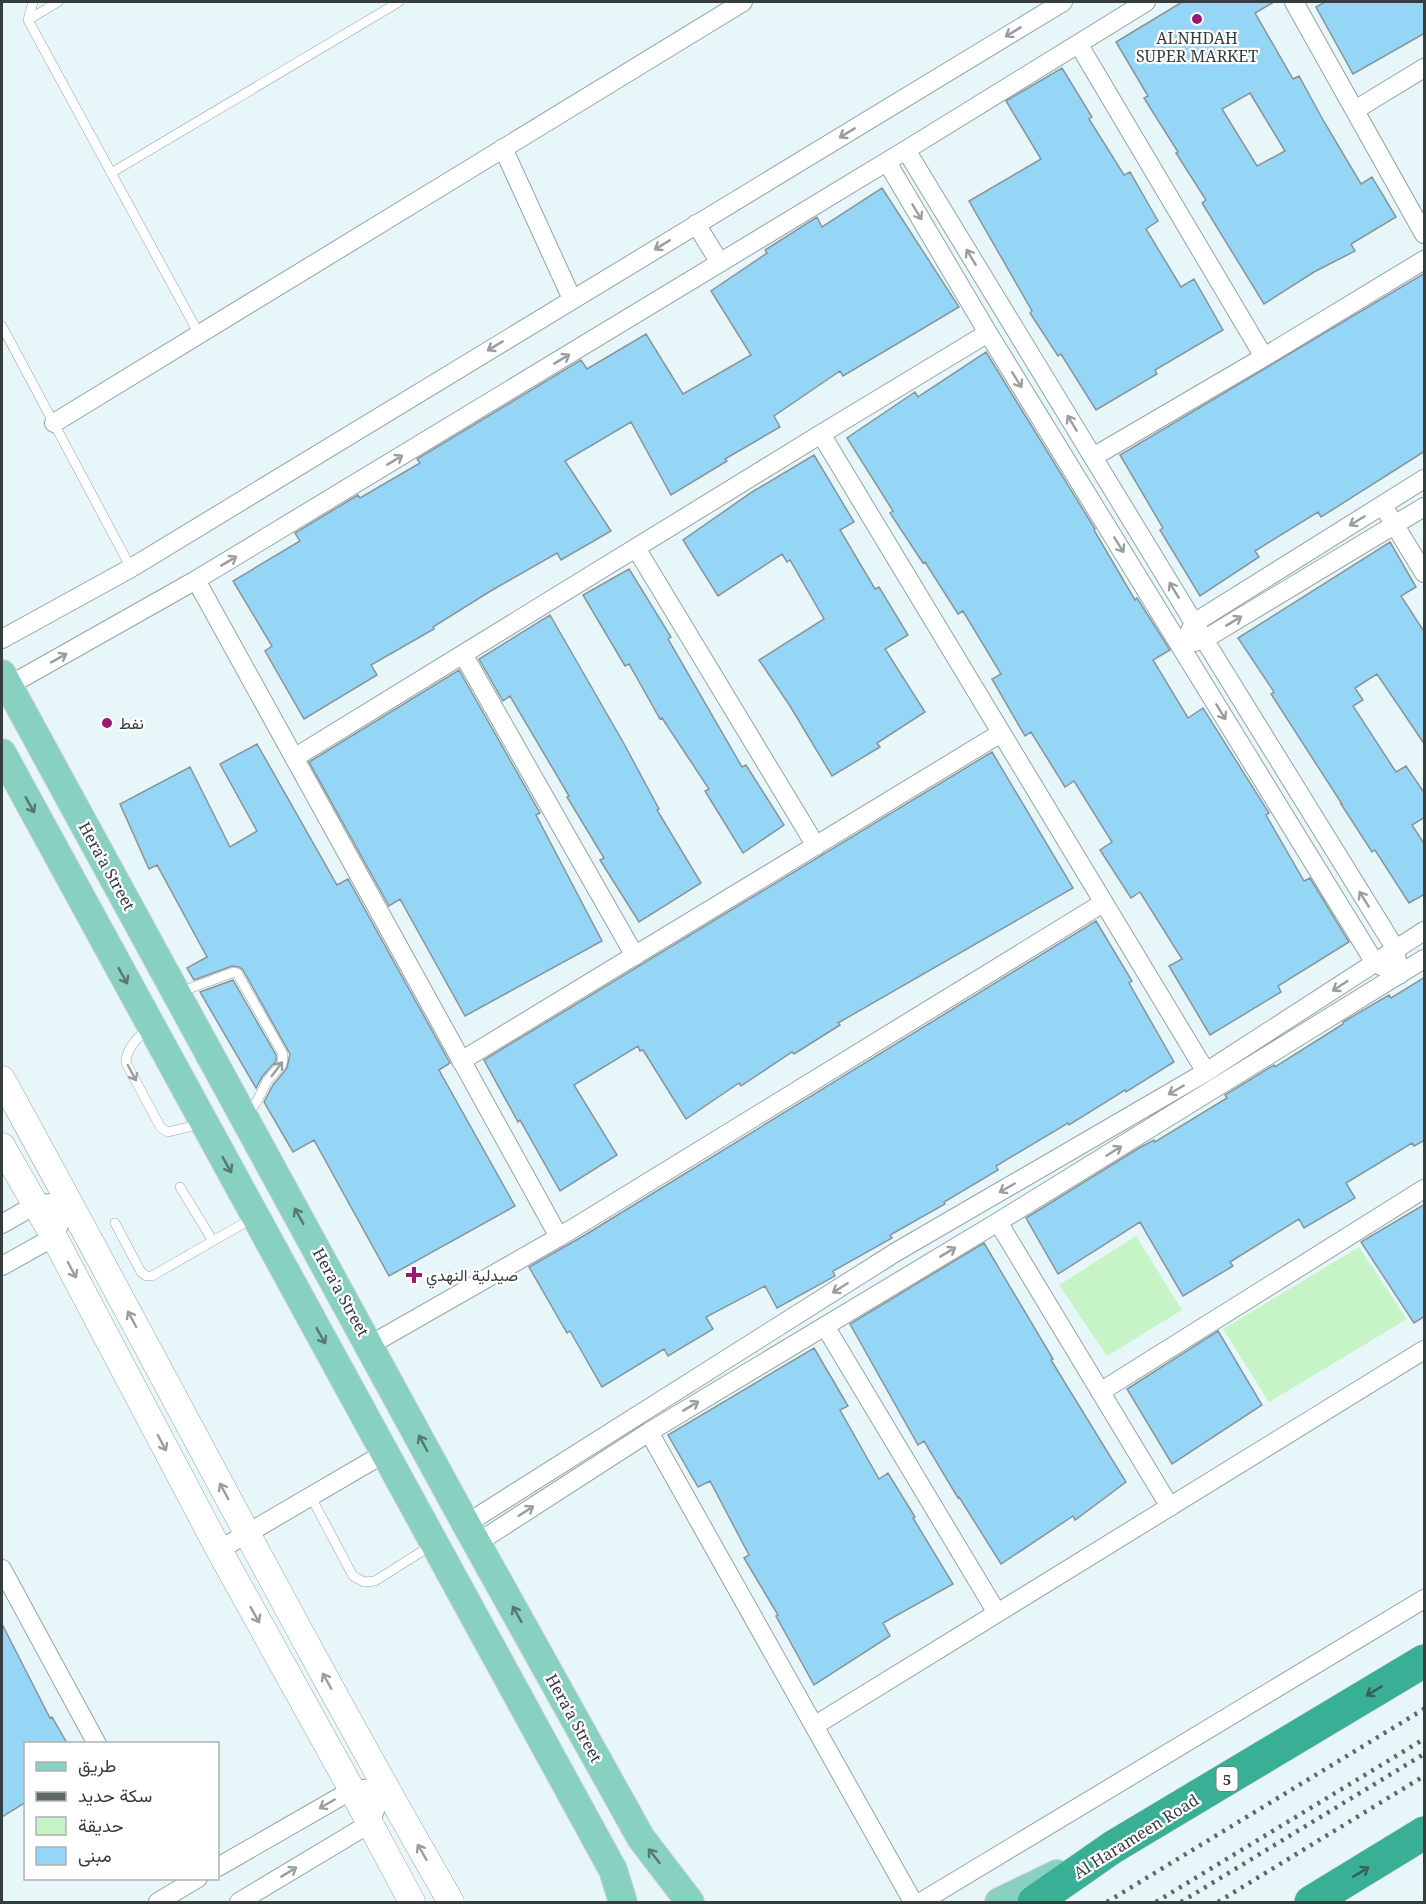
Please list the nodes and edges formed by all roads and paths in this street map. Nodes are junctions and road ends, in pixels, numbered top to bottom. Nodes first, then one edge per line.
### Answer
1 (33, 2) edge
2 (58, 2) edge
3 (399, 2) edge
4 (743, 2) edge
5 (1063, 2) edge
6 (1146, 2) edge
7 (1294, 2) edge
8 (28, 20) junction
9 (1079, 45) junction
10 (1425, 68) edge
11 (1355, 110) junction
12 (503, 148) junction
13 (906, 150) junction
14 (887, 162) junction
15 (111, 173) junction
16 (696, 224) junction
17 (1425, 234) edge
18 (1425, 260) edge
19 (720, 263) junction
20 (572, 299) junction
21 (2, 326) edge
22 (988, 333) junction
23 (199, 334) junction
24 (1264, 357) junction
25 (54, 423) junction
26 (821, 434) junction
27 (1093, 457) junction
28 (1425, 479) edge
29 (1383, 505) junction
30 (1425, 507) edge
31 (1394, 525) junction
32 (636, 548) junction
33 (130, 568) junction
34 (1425, 573) edge
35 (196, 580) junction
36 (1194, 623) junction
37 (2, 639) edge
38 (1205, 639) junction
39 (1182, 646) junction
40 (463, 654) junction
41 (5, 680) edge
42 (1001, 733) junction
43 (2, 753) edge
44 (294, 758) junction
45 (816, 846) junction
46 (1103, 903) junction
47 (1425, 931) edge
48 (1395, 948) junction
49 (635, 956) junction
50 (1425, 959) edge
51 (1375, 963) junction
52 (1399, 975) junction
53 (177, 994) junction
54 (150, 1025) junction
55 (461, 1060) junction
56 (1206, 1072) junction
57 (2, 1079) edge
58 (244, 1116) junction
59 (204, 1124) junction
60 (2, 1146) edge
61 (180, 1187) dead end
62 (1425, 1189) edge
63 (69, 1201) junction
64 (35, 1205) junction
65 (255, 1216) junction
66 (115, 1222) dead end
67 (998, 1222) junction
68 (2, 1224) edge
69 (54, 1237) junction
70 (559, 1237) junction
71 (213, 1241) junction
72 (896, 1252) junction
73 (2, 1266) edge
74 (912, 1274) junction
75 (825, 1326) junction
76 (370, 1345) junction
77 (1425, 1350) edge
78 (1100, 1392) junction
79 (649, 1431) junction
80 (385, 1454) junction
81 (311, 1497) junction
82 (1170, 1507) junction
83 (472, 1533) junction
84 (247, 1534) junction
85 (435, 1544) junction
86 (219, 1550) junction
87 (2, 1569) edge
88 (1425, 1599) edge
89 (997, 1614) junction
90 (540, 1656) junction
91 (1425, 1661) edge
92 (509, 1680) junction
93 (814, 1726) junction
94 (96, 1742) edge
95 (385, 1787) junction
96 (352, 1790) junction
97 (369, 1824) junction
98 (1425, 1833) edge
99 (1113, 1847) junction
100 (219, 1866) edge
101 (190, 1880) edge
102 (174, 1884) edge
103 (158, 1902) edge
104 (239, 1902) edge
105 (411, 1902) edge
106 (451, 1902) edge
107 (623, 1902) edge
108 (690, 1902) edge
109 (913, 1902) edge
110 (921, 1902) edge
111 (999, 1902) edge
112 (1034, 1902) edge
113 (1311, 1902) edge

1 - 8 lane
2 - 8 lane
3 - 15 lane
4 - 12 street
5 -> 16 street
6 - 9 street
7 - 11 street
8 - 15 lane
9 - 13 street
9 - 24 street
10 - 11 street
11 - 17 street
12 - 20 street
12 - 23 street
13 - 14 street
27 -> 13 street
14 - 19 street
14 -> 22 street
15 - 23 lane
16 - 19 street
16 -> 20 street
18 - 24 street
35 -> 19 street
20 -> 33 street
21 - 25 lane
22 - 26 street
22 -> 39 street
23 - 25 street
24 - 27 street
25 - 33 lane
26 - 32 street
26 - 42 street
36 -> 27 street
28 - 29 street
29 - 31 street
29 -> 36 street
30 - 31 street
31 - 34 street
38 -> 31 street
32 - 40 street
32 - 45 street
33 - 37 street
41 -> 35 street
35 - 44 street
36 - 38 street
36 - 39 street
38 - 39 street
48 -> 38 street
39 -> 51 street
40 - 44 street
40 - 49 street
41 - 53 main road, Hera'a Street
42 - 45 street
42 - 46 street
43 -> 54 main road
44 - 55 street
45 - 49 street
46 - 56 street
46 - 70 street
47 - 48 street
48 - 51 street
48 - 52 street
49 - 55 street
50 - 52 street
51 - 52 street
51 -> 56 street
67 -> 52 street
53 - 58 main road, Hera'a Street
58 -> 53 lane
54 - 59 main road
54 -> 59 lane
55 - 70 street
56 -> 72 street
57 - 63 street
76 -> 58 main road, Hera'a Street
59 -> 65 main road
60 - 64 street
61 - 71 lane
62 - 78 street
63 - 64 street
63 - 69 street
84 -> 63 street
64 - 68 street
64 - 69 street
65 - 71 lane
65 -> 80 main road
66 - 71 lane
74 -> 67 street
67 - 78 street
69 - 73 street
69 -> 86 street
70 - 76 street
72 - 74 street
72 -> 83 street
74 - 75 street
79 -> 75 street
75 - 89 street
83 -> 76 main road, Hera'a Street
77 - 82 street
78 - 82 street
83 -> 79 street
79 - 93 street
80 - 81 street
80 - 85 main road
81 - 84 street
81 - 85 lane
82 - 89 street
90 -> 83 main road, Hera'a Street
84 - 86 street
95 -> 84 street
85 - 92 main road
86 -> 96 street
87 - 94 street
88 - 110 street
89 - 93 street
90 - 92 main road
108 -> 90 main road, Hera'a Street
91 -> 99 highway, Al Harameen Road / 5
92 - 107 main road
93 - 109 street
95 - 96 street
95 - 97 street
106 -> 95 street
96 - 97 street
96 -> 100 street
104 -> 97 street
97 - 105 street
113 -> 98 highway
99 - 111 main road
99 - 112 highway, Al Harameen Road / 5
101 - 102 street
102 - 103 street

